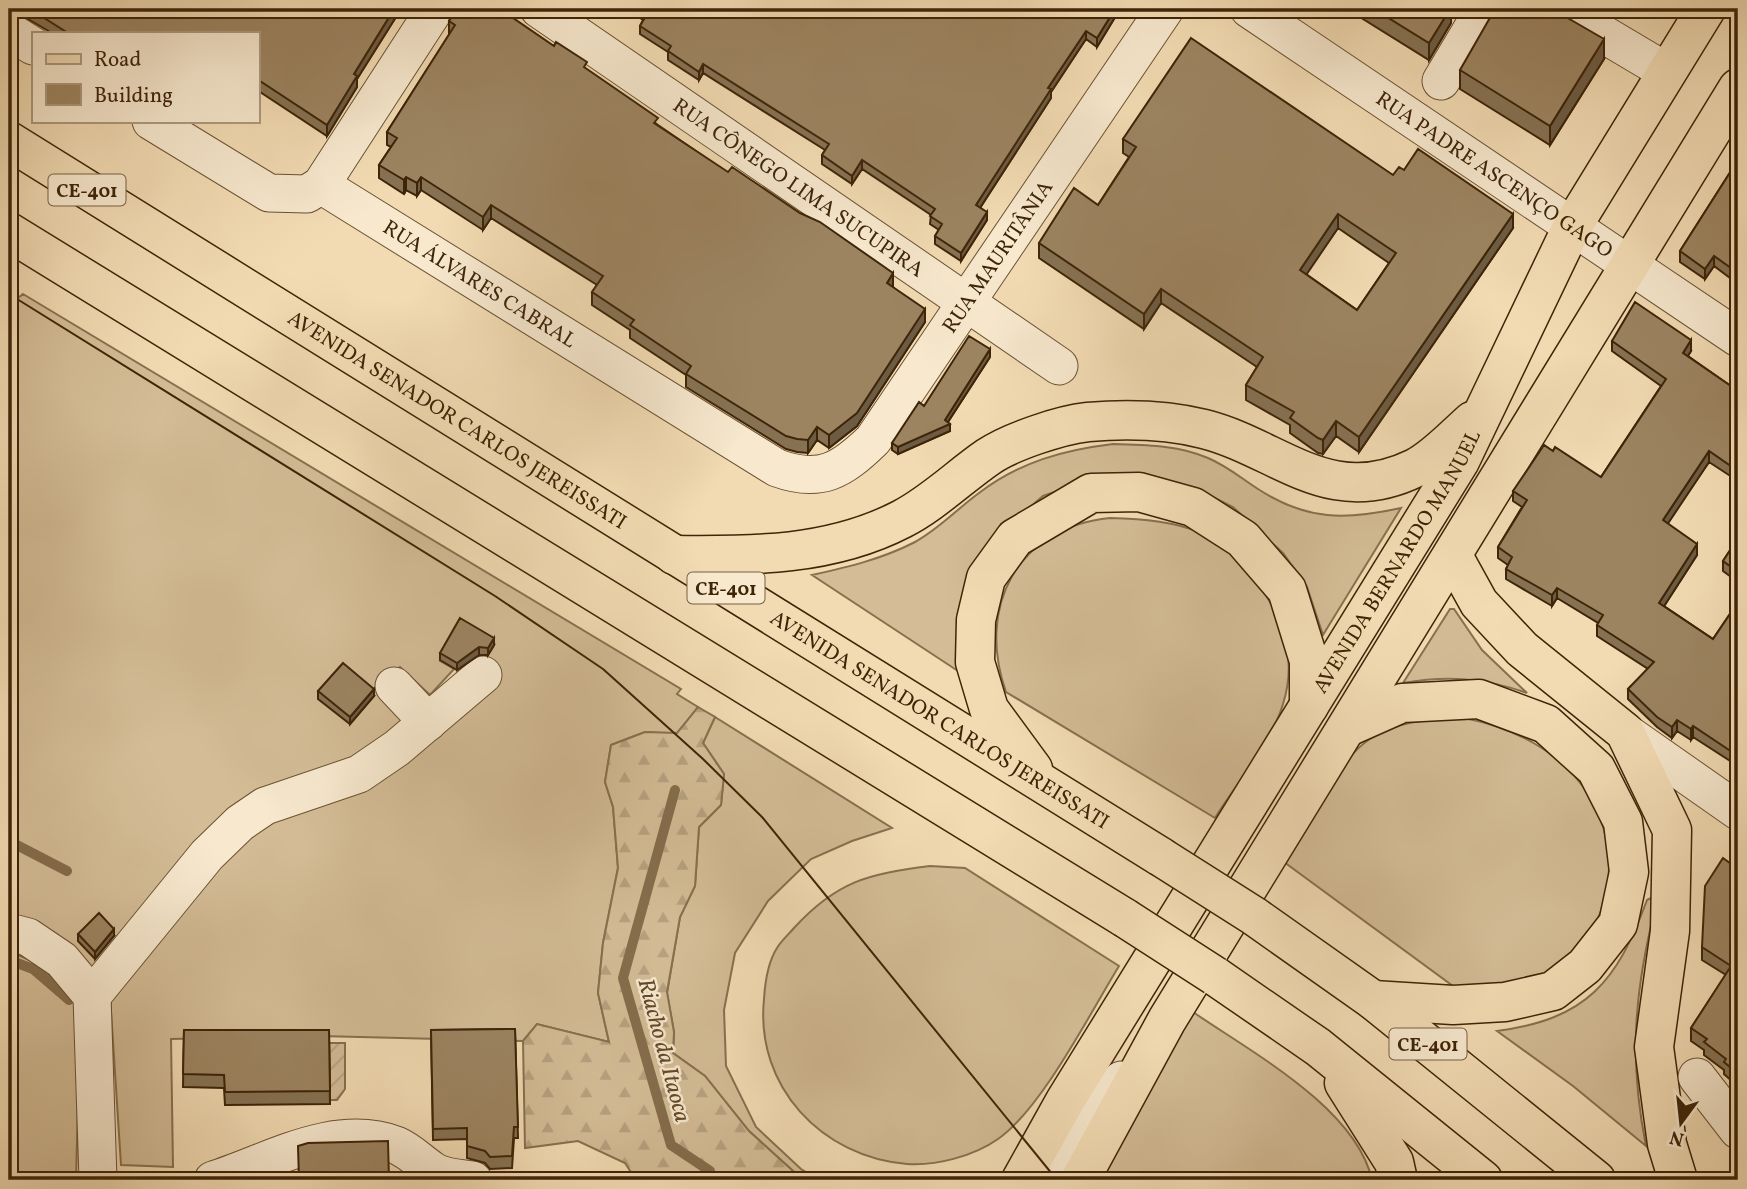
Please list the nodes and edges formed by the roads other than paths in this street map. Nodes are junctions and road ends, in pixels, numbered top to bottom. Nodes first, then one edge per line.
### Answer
1 (435, 9) edge
2 (539, 9) edge
3 (1165, 9) edge
4 (1250, 9) edge
5 (1561, 9) edge
6 (1706, 9) edge
7 (1481, 10) edge
8 (9, 31) edge
9 (32, 45) edge
10 (1667, 72) junction
11 (1441, 81) dead end
12 (1738, 88) edge
13 (153, 122) edge
14 (9, 141) edge
15 (321, 185) junction
16 (1572, 227) junction
17 (9, 232) edge
18 (1629, 263) junction
19 (968, 303) junction
20 (1738, 338) edge
21 (1059, 366) dead end
22 (1484, 410) junction
23 (807, 475) joint
24 (674, 555) junction
25 (1453, 556) junction
26 (483, 675) dead end
27 (394, 686) dead end
28 (1309, 706) junction
29 (428, 722) junction
30 (1348, 727) junction
31 (1625, 732) junction
32 (1045, 785) junction
33 (1738, 811) edge
34 (9, 932) edge
35 (92, 996) junction
36 (1373, 1000) junction
37 (1167, 1020) junction
38 (1318, 1047) junction
39 (1697, 1077) dead end
40 (1738, 1130) edge
41 (98, 1180) edge
42 (214, 1180) edge
43 (473, 1180) edge
44 (1021, 1180) edge
45 (1047, 1180) edge
46 (1080, 1180) edge
47 (1398, 1180) edge
48 (1483, 1180) edge
49 (1596, 1180) edge
50 (1678, 1180) edge

1 - 15 street
2 - 19 street, RUA CÔNEGO LIMA SUCUPIRA
3 - 19 street, RUA MAURITÂNIA
4 - 16 street, RUA PADRE ASCENÇO GAGO
5 - 10 street
6 - 10 main road, AVENIDA BERNARDO MANUEL
7 - 11 street
8 - 9 street
10 - 16 main road, AVENIDA BERNARDO MANUEL
12 - 18 main road
13 - 15 street
14 - 24 main road, AVENIDA SENADOR CARLOS JEREISSATI / CE-401
15 - 23 street, RUA ÁLVARES CABRAL
16 - 18 street, RUA PADRE ASCENÇO GAGO
16 - 22 main road, AVENIDA BERNARDO MANUEL
17 - 38 main road, bridge
18 - 20 street, RUA PADRE ASCENÇO GAGO
18 - 25 main road
19 - 21 street, RUA CÔNEGO LIMA SUCUPIRA
19 - 23 street, RUA MAURITÂNIA
22 - 24 main road
22 - 28 main road, AVENIDA BERNARDO MANUEL
24 - 32 main road, AVENIDA SENADOR CARLOS JEREISSATI / CE-401
25 - 30 main road
25 - 31 main road
26 - 29 street
27 - 29 street
28 - 32 main road
28 - 44 main road, AVENIDA BERNARDO MANUEL
29 - 35 street
30 - 36 main road
30 - 37 main road
31 - 33 street
31 - 50 main road
32 - 36 main road, AVENIDA SENADOR CARLOS JEREISSATI / CE-401, bridge
34 - 35 street
35 - 41 street
36 - 49 main road, AVENIDA SENADOR CARLOS JEREISSATI / CE-401
37 - 45 street
37 - 46 main road
38 - 47 main road
38 - 48 main road
39 - 40 street
42 - 43 street

